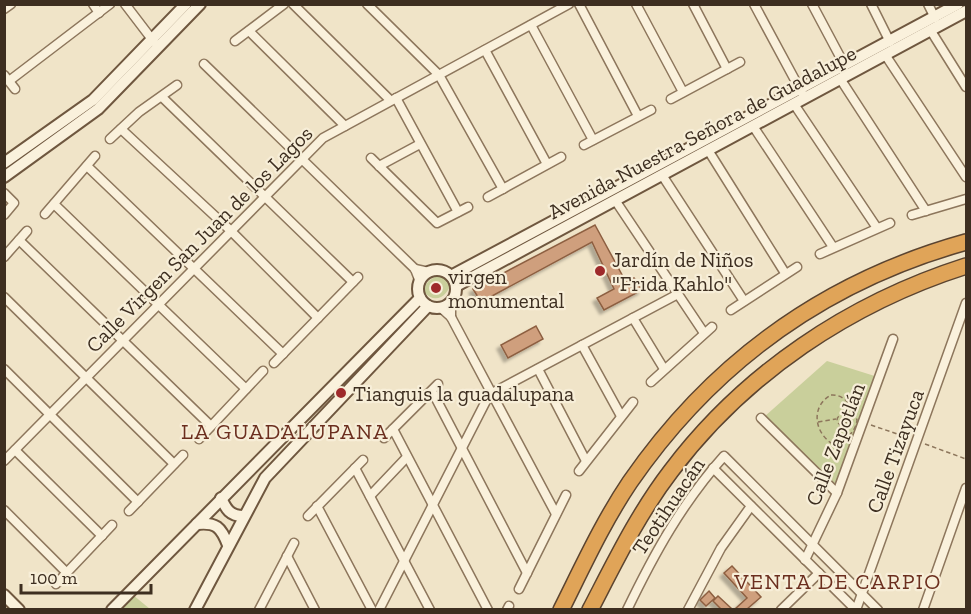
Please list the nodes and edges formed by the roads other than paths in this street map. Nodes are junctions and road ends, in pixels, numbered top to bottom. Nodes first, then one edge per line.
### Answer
1 (11, 4) edge
2 (93, 4) edge
3 (110, 4) edge
4 (125, 4) edge
5 (186, 4) edge
6 (200, 4) edge
7 (284, 4) edge
8 (293, 4) edge
9 (367, 4) edge
10 (568, 4) edge
11 (579, 4) edge
12 (636, 4) edge
13 (693, 4) edge
14 (754, 4) edge
15 (812, 4) edge
16 (871, 4) edge
17 (928, 4) edge
18 (958, 4) edge
19 (4, 9) edge
20 (966, 11) edge
21 (99, 13) junction
22 (935, 18) junction
23 (531, 25) junction
24 (249, 31) junction
25 (931, 31) junction
26 (235, 41) dead end
27 (890, 42) junction
28 (155, 44) junction
29 (485, 50) junction
30 (886, 56) junction
31 (740, 62) dead end
32 (204, 64) dead end
33 (845, 66) junction
34 (727, 69) junction
35 (439, 75) junction
36 (841, 80) junction
37 (10, 82) edge
38 (177, 85) dead end
39 (966, 87) edge
40 (683, 92) junction
41 (802, 94) junction
42 (162, 97) junction
43 (393, 99) junction
44 (671, 99) dead end
45 (794, 104) junction
46 (651, 110) dead end
47 (638, 116) junction
48 (345, 126) junction
49 (753, 126) junction
50 (121, 129) junction
51 (110, 140) dead end
52 (593, 140) junction
53 (420, 144) junction
54 (584, 145) dead end
55 (708, 150) junction
56 (95, 156) dead end
57 (561, 157) dead end
58 (301, 158) junction
59 (371, 158) dead end
60 (4, 163) edge
61 (547, 164) junction
62 (87, 166) junction
63 (380, 166) junction
64 (662, 175) junction
65 (4, 177) edge
66 (966, 177) edge
67 (503, 189) junction
68 (4, 193) edge
69 (265, 195) junction
70 (489, 196) dead end
71 (966, 199) edge
72 (615, 200) junction
73 (54, 204) junction
74 (468, 207) dead end
75 (926, 211) junction
76 (458, 212) junction
77 (45, 214) dead end
78 (4, 215) edge
79 (912, 215) dead end
80 (890, 223) dead end
81 (877, 228) junction
82 (230, 230) junction
83 (27, 231) dead end
84 (19, 240) junction
85 (966, 242) edge
86 (833, 247) junction
87 (820, 254) dead end
88 (4, 257) edge
89 (966, 266) edge
90 (194, 267) junction
91 (797, 267) dead end
92 (415, 268) junction
93 (429, 272) junction
94 (785, 273) junction
95 (453, 281) junction
96 (420, 282) junction
97 (678, 294) junction
98 (4, 297) edge
99 (744, 301) junction
100 (424, 302) junction
101 (966, 303) edge
102 (158, 304) junction
103 (446, 305) junction
104 (731, 310) dead end
105 (318, 318) junction
106 (633, 318) junction
107 (712, 327) dead end
108 (705, 333) junction
109 (893, 339) dead end
110 (122, 340) junction
111 (582, 345) junction
112 (283, 354) junction
113 (273, 363) dead end
114 (4, 369) edge
115 (538, 369) junction
116 (664, 369) junction
117 (263, 371) dead end
118 (86, 377) junction
119 (651, 382) dead end
120 (438, 384) dead end
121 (246, 389) junction
122 (432, 391) junction
123 (492, 393) junction
124 (633, 402) dead end
125 (51, 413) junction
126 (621, 416) junction
127 (761, 418) dead end
128 (211, 426) junction
129 (393, 429) junction
130 (384, 438) dead end
131 (199, 439) dead end
132 (461, 449) junction
133 (15, 450) junction
134 (183, 455) dead end
135 (407, 457) junction
136 (363, 460) dead end
137 (4, 461) edge
138 (586, 461) junction
139 (174, 464) junction
140 (355, 468) junction
141 (713, 468) junction
142 (579, 471) dead end
143 (966, 488) edge
144 (837, 493) junction
145 (566, 495) dead end
146 (370, 496) junction
147 (221, 498) junction
148 (138, 502) junction
149 (431, 505) junction
150 (751, 506) junction
151 (317, 507) junction
152 (4, 510) edge
153 (129, 511) dead end
154 (556, 514) junction
155 (243, 516) junction
156 (308, 516) dead end
157 (197, 524) junction
158 (112, 525) dead end
159 (102, 536) junction
160 (294, 543) dead end
161 (228, 544) junction
162 (814, 546) junction
163 (287, 556) junction
164 (805, 560) junction
165 (404, 561) junction
166 (67, 573) junction
167 (527, 573) junction
168 (819, 573) junction
169 (56, 584) dead end
170 (519, 589) dead end
171 (863, 594) junction
172 (4, 595) edge
173 (19, 609) edge
174 (112, 609) edge
175 (195, 609) edge
176 (259, 609) edge
177 (315, 609) edge
178 (372, 609) edge
179 (379, 609) edge
180 (430, 609) edge
181 (488, 609) edge
182 (561, 609) edge
183 (591, 609) edge
184 (627, 609) edge
185 (688, 609) edge
186 (780, 609) edge
187 (856, 609) edge
188 (878, 609) edge
189 (923, 609) edge

1 - 19 street
2 - 21 street
3 - 21 street
4 - 28 street
5 - 28 street
6 - 28 street
7 - 24 street
8 - 43 street
9 - 35 street
10 - 23 street, Calle Virgen San Juan de los Lagos
11 - 47 street
12 - 40 street
13 - 34 street
14 - 41 street
15 - 33 street
16 - 27 street
17 - 22 street
18 - 22 street, Avenida Nuestra Señora de Guadalupe
20 - 25 street, Avenida Nuestra Señora de Guadalupe
21 - 37 street
22 - 27 street, Avenida Nuestra Señora de Guadalupe
23 - 29 street, Calle Virgen San Juan de los Lagos
23 - 52 street
24 - 26 street
24 - 48 street
25 - 30 street, Avenida Nuestra Señora de Guadalupe
25 - 39 street
27 - 33 street, Avenida Nuestra Señora de Guadalupe
28 - 60 street
28 - 65 street
29 - 35 street, Calle Virgen San Juan de los Lagos
29 - 61 street
30 - 36 street, Avenida Nuestra Señora de Guadalupe
30 - 66 street
31 - 34 street
32 - 58 street
33 - 41 street, Avenida Nuestra Señora de Guadalupe
34 - 40 street
35 - 43 street, Calle Virgen San Juan de los Lagos
35 - 67 street
36 - 41 street, Avenida Nuestra Señora de Guadalupe
36 - 75 street
38 - 42 street
40 - 44 street
41 - 45 street, Avenida Nuestra Señora de Guadalupe
41 - 95 street, Avenida Nuestra Señora de Guadalupe
42 - 50 street
42 - 69 street
43 - 48 street, Calle Virgen San Juan de los Lagos
43 - 53 street
45 - 49 street, Avenida Nuestra Señora de Guadalupe
45 - 81 street
46 - 47 street
47 - 52 street
48 - 58 street, Calle Virgen San Juan de los Lagos
49 - 55 street, Avenida Nuestra Señora de Guadalupe
49 - 86 street
50 - 51 street
50 - 82 street
52 - 54 street
53 - 63 street
53 - 76 street
55 - 64 street, Avenida Nuestra Señora de Guadalupe
55 - 94 street
56 - 62 street
57 - 61 street
58 - 69 street, Calle Virgen San Juan de los Lagos
58 - 92 street
59 - 63 street
61 - 67 street
62 - 73 street
62 - 90 street
63 - 76 street
64 - 72 street, Avenida Nuestra Señora de Guadalupe
64 - 99 street
67 - 70 street
68 - 78 street
69 - 82 street, Calle Virgen San Juan de los Lagos
69 - 105 street
71 - 75 street
72 - 95 street, Avenida Nuestra Señora de Guadalupe
72 - 97 street
73 - 77 street
73 - 102 street
74 - 76 street
75 - 79 street
80 - 81 street
81 - 86 street
82 - 90 street, Calle Virgen San Juan de los Lagos
82 - 105 street
83 - 84 street
84 - 88 street
84 - 110 street
85 - 182 highway
86 - 87 street
89 - 183 highway
90 - 102 street, Calle Virgen San Juan de los Lagos
90 - 112 street
91 - 94 street
92 - 93 street
92 - 96 street
93 - 95 street
93 - 96 street
94 - 99 street
95 - 103 street
96 - 100 street
97 - 106 street
97 - 108 street
98 - 118 street
99 - 104 street
100 - 103 street
100 - 147 street
100 - 155 street
101 - 171 street, Calle Tizayuca
102 - 110 street, Calle Virgen San Juan de los Lagos
102 - 121 street
103 - 123 street
105 - 112 street
106 - 111 street
106 - 116 street
107 - 108 street
108 - 116 street
109 - 144 street, Calle Zapotlán
110 - 118 street, Calle Virgen San Juan de los Lagos
110 - 128 street
111 - 115 street
111 - 126 street
112 - 113 street
114 - 125 street
115 - 123 street
115 - 138 street
116 - 119 street
117 - 121 street
118 - 125 street, Calle Virgen San Juan de los Lagos
118 - 139 street
120 - 122 street
121 - 128 street
122 - 129 street
122 - 132 street
123 - 132 street
123 - 154 street
124 - 126 street
125 - 133 street, Calle Virgen San Juan de los Lagos
125 - 148 street
126 - 138 street
127 - 144 street
128 - 131 street
129 - 130 street
129 - 135 street
132 - 149 street
132 - 167 street
133 - 137 street, Calle Virgen San Juan de los Lagos
133 - 159 street
134 - 139 street
135 - 146 street
135 - 149 street
136 - 140 street
138 - 142 street
139 - 148 street
140 - 146 street
140 - 151 street
141 - 150 street
141 - 162 street, Teotihuacán
141 - 184 street, Teotihuacán
143 - 189 street
144 - 162 street, Calle Zapotlán
145 - 154 street
146 - 165 street
147 - 155 street
147 - 157 street
148 - 153 street
149 - 165 street
149 - 181 street
150 - 164 street
150 - 185 street
151 - 156 street
151 - 178 street
152 - 166 street
154 - 167 street
155 - 161 street
157 - 161 street
157 - 174 street
158 - 159 street
159 - 166 street
160 - 163 street
161 - 175 street
162 - 164 street, Calle Zapotlán
162 - 171 street
163 - 176 street
163 - 177 street
164 - 168 street
165 - 179 street
165 - 180 street
166 - 169 street
167 - 170 street
168 - 186 street
168 - 187 street
171 - 187 street, Calle Tizayuca
171 - 188 street
172 - 173 street

